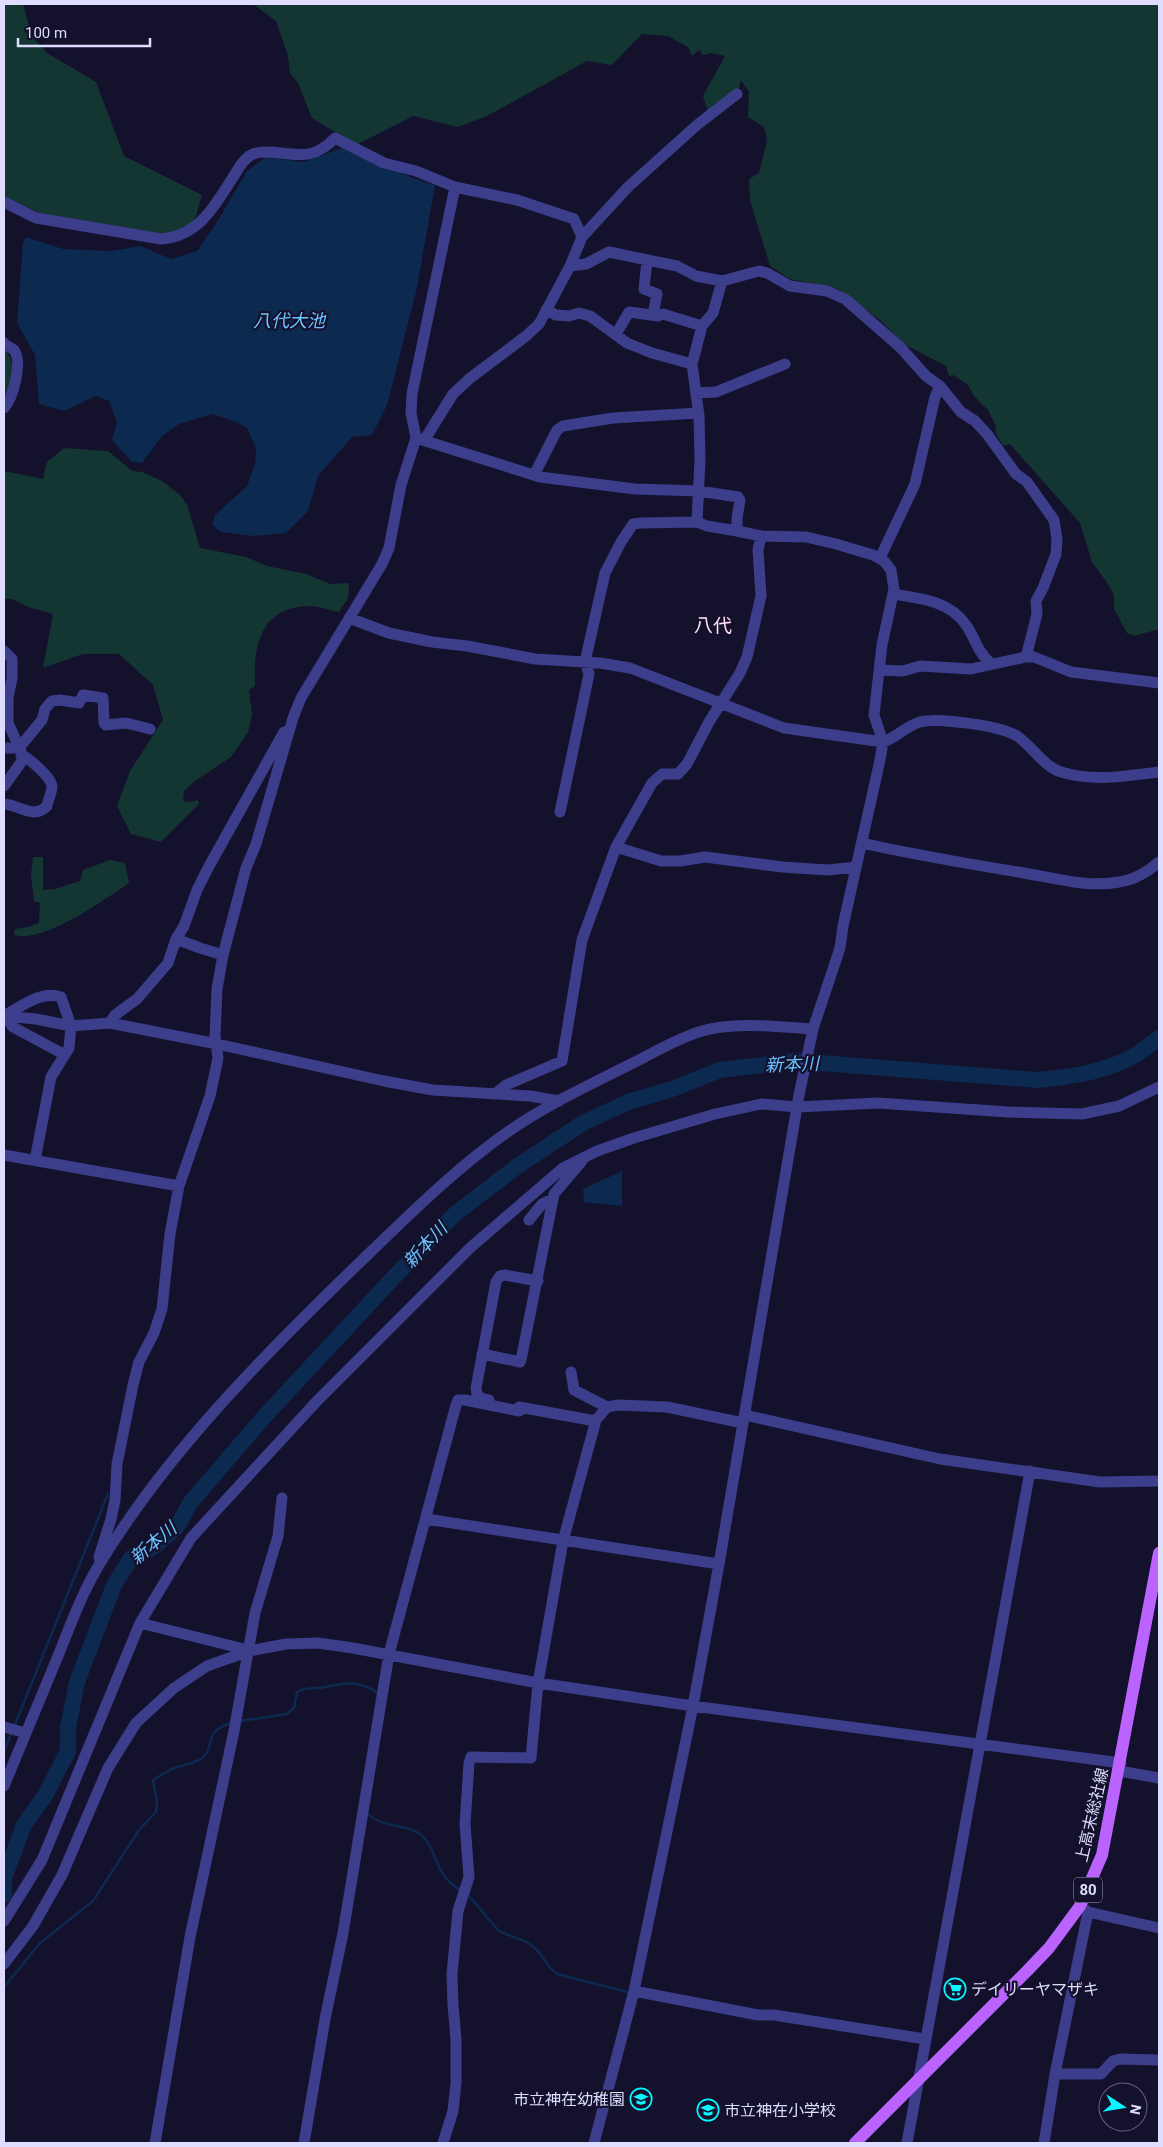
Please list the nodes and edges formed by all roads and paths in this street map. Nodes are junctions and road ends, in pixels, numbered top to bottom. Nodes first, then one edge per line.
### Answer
1 (737, 94) dead end
2 (455, 187) junction
3 (4, 202) edge
4 (582, 237) junction
5 (647, 260) junction
6 (570, 266) junction
7 (722, 281) junction
8 (546, 310) junction
9 (652, 315) junction
10 (702, 326) junction
11 (616, 334) junction
12 (4, 343) edge
13 (692, 364) junction
14 (785, 364) dead end
15 (940, 386) junction
16 (696, 393) junction
17 (4, 408) edge
18 (699, 413) junction
19 (420, 438) junction
20 (534, 475) junction
21 (698, 491) junction
22 (698, 522) junction
23 (738, 531) junction
24 (761, 536) junction
25 (880, 558) junction
26 (893, 594) junction
27 (349, 618) junction
28 (4, 651) edge
29 (1026, 657) junction
30 (585, 662) junction
31 (991, 664) junction
32 (880, 670) junction
33 (1159, 683) edge
34 (721, 704) junction
35 (150, 728) dead end
36 (290, 728) junction
37 (883, 742) junction
38 (4, 748) edge
39 (20, 752) junction
40 (1159, 772) edge
41 (4, 786) edge
42 (4, 804) edge
43 (560, 812) dead end
44 (862, 843) junction
45 (616, 847) junction
46 (1159, 862) edge
47 (856, 867) junction
48 (176, 939) junction
49 (223, 955) junction
50 (4, 1015) edge
51 (110, 1023) junction
52 (71, 1026) junction
53 (812, 1032) junction
54 (217, 1044) junction
55 (65, 1055) junction
56 (1159, 1088) edge
57 (495, 1094) junction
58 (559, 1101) junction
59 (798, 1107) junction
60 (4, 1155) edge
61 (584, 1158) junction
62 (35, 1160) junction
63 (179, 1186) junction
64 (553, 1199) junction
65 (529, 1220) dead end
66 (538, 1281) junction
67 (482, 1354) junction
68 (571, 1372) dead end
69 (607, 1407) junction
70 (526, 1408) junction
71 (744, 1419) junction
72 (596, 1420) junction
73 (1030, 1472) junction
74 (1159, 1481) edge
75 (282, 1498) dead end
76 (426, 1519) junction
77 (563, 1541) junction
78 (1159, 1553) edge
79 (100, 1562) junction
80 (720, 1564) junction
81 (140, 1623) junction
82 (248, 1651) junction
83 (389, 1654) junction
84 (538, 1683) junction
85 (693, 1706) junction
86 (4, 1727) edge
87 (26, 1733) junction
88 (981, 1745) junction
89 (1120, 1767) junction
90 (1159, 1778) edge
91 (4, 1786) edge
92 (1084, 1909) junction
93 (4, 1921) edge
94 (1159, 1928) edge
95 (4, 1964) edge
96 (634, 1991) junction
97 (925, 2039) junction
98 (1159, 2060) edge
99 (1055, 2074) junction
100 (918, 2079) junction
101 (156, 2143) edge
102 (304, 2143) edge
103 (443, 2143) edge
104 (594, 2143) edge
105 (855, 2143) edge
106 (907, 2143) edge
107 (1044, 2143) edge

1 - 4 street
2 - 3 street
2 - 4 street
2 - 19 street
4 - 6 street
5 - 6 street
5 - 7 street
5 - 9 street
6 - 8 street
7 - 10 street
7 - 15 street
8 - 11 street
8 - 19 street
9 - 10 street
9 - 11 street
10 - 13 street
11 - 13 street
12 - 17 street
13 - 16 street
14 - 16 street
15 - 25 street
15 - 29 street
16 - 18 street
18 - 20 street
18 - 21 street
19 - 20 street
19 - 27 street
20 - 21 street
21 - 22 street
21 - 23 street
22 - 23 street
22 - 30 street
23 - 24 street
24 - 25 street
24 - 34 street
25 - 26 street
26 - 31 street
26 - 32 street
27 - 30 street
27 - 36 street
28 - 39 street
29 - 31 street
29 - 33 street
30 - 34 street
30 - 43 street
31 - 32 street
32 - 37 street
34 - 37 street
34 - 45 street
35 - 39 street
36 - 48 street
36 - 49 street
37 - 40 street
37 - 44 street
38 - 39 street
39 - 41 street
39 - 42 street
44 - 46 street
44 - 47 street
45 - 47 street
45 - 57 street
47 - 53 street
48 - 49 street
48 - 51 street
49 - 54 street
50 - 52 street
50 - 52 street
50 - 55 street
51 - 52 street
51 - 54 street
52 - 55 street
53 - 58 street
53 - 59 street
54 - 57 street
54 - 63 street
55 - 62 street
56 - 59 street
57 - 58 street
58 - 79 street
59 - 61 street
59 - 71 street
60 - 62 street
61 - 64 street
61 - 81 street
62 - 63 street
63 - 79 street
64 - 65 street
64 - 66 street
66 - 67 street
66 - 67 street
67 - 70 street
68 - 69 street
69 - 71 street
69 - 72 street
70 - 72 street
70 - 76 street
71 - 73 street
71 - 80 street
72 - 77 street
73 - 74 street
73 - 88 street
75 - 82 street
76 - 77 street
76 - 83 street
77 - 80 street
77 - 84 street
78 - 89 main road, 上高末総社線 / 80
79 - 87 street
80 - 85 street
81 - 82 street
81 - 93 street
82 - 83 street
82 - 95 street
82 - 101 street
83 - 84 street
83 - 102 street
84 - 85 street
84 - 103 street
85 - 88 street
85 - 96 street
86 - 87 street
87 - 91 street
88 - 89 street
88 - 97 street
89 - 90 street
89 - 92 main road, 上高末総社線 / 80
92 - 94 street
92 - 99 street
92 - 100 main road, 上高末総社線 / 80
96 - 97 street
96 - 104 street
97 - 100 street
98 - 99 street
99 - 107 street
100 - 105 main road, 上高末総社線 / 80
100 - 106 street

